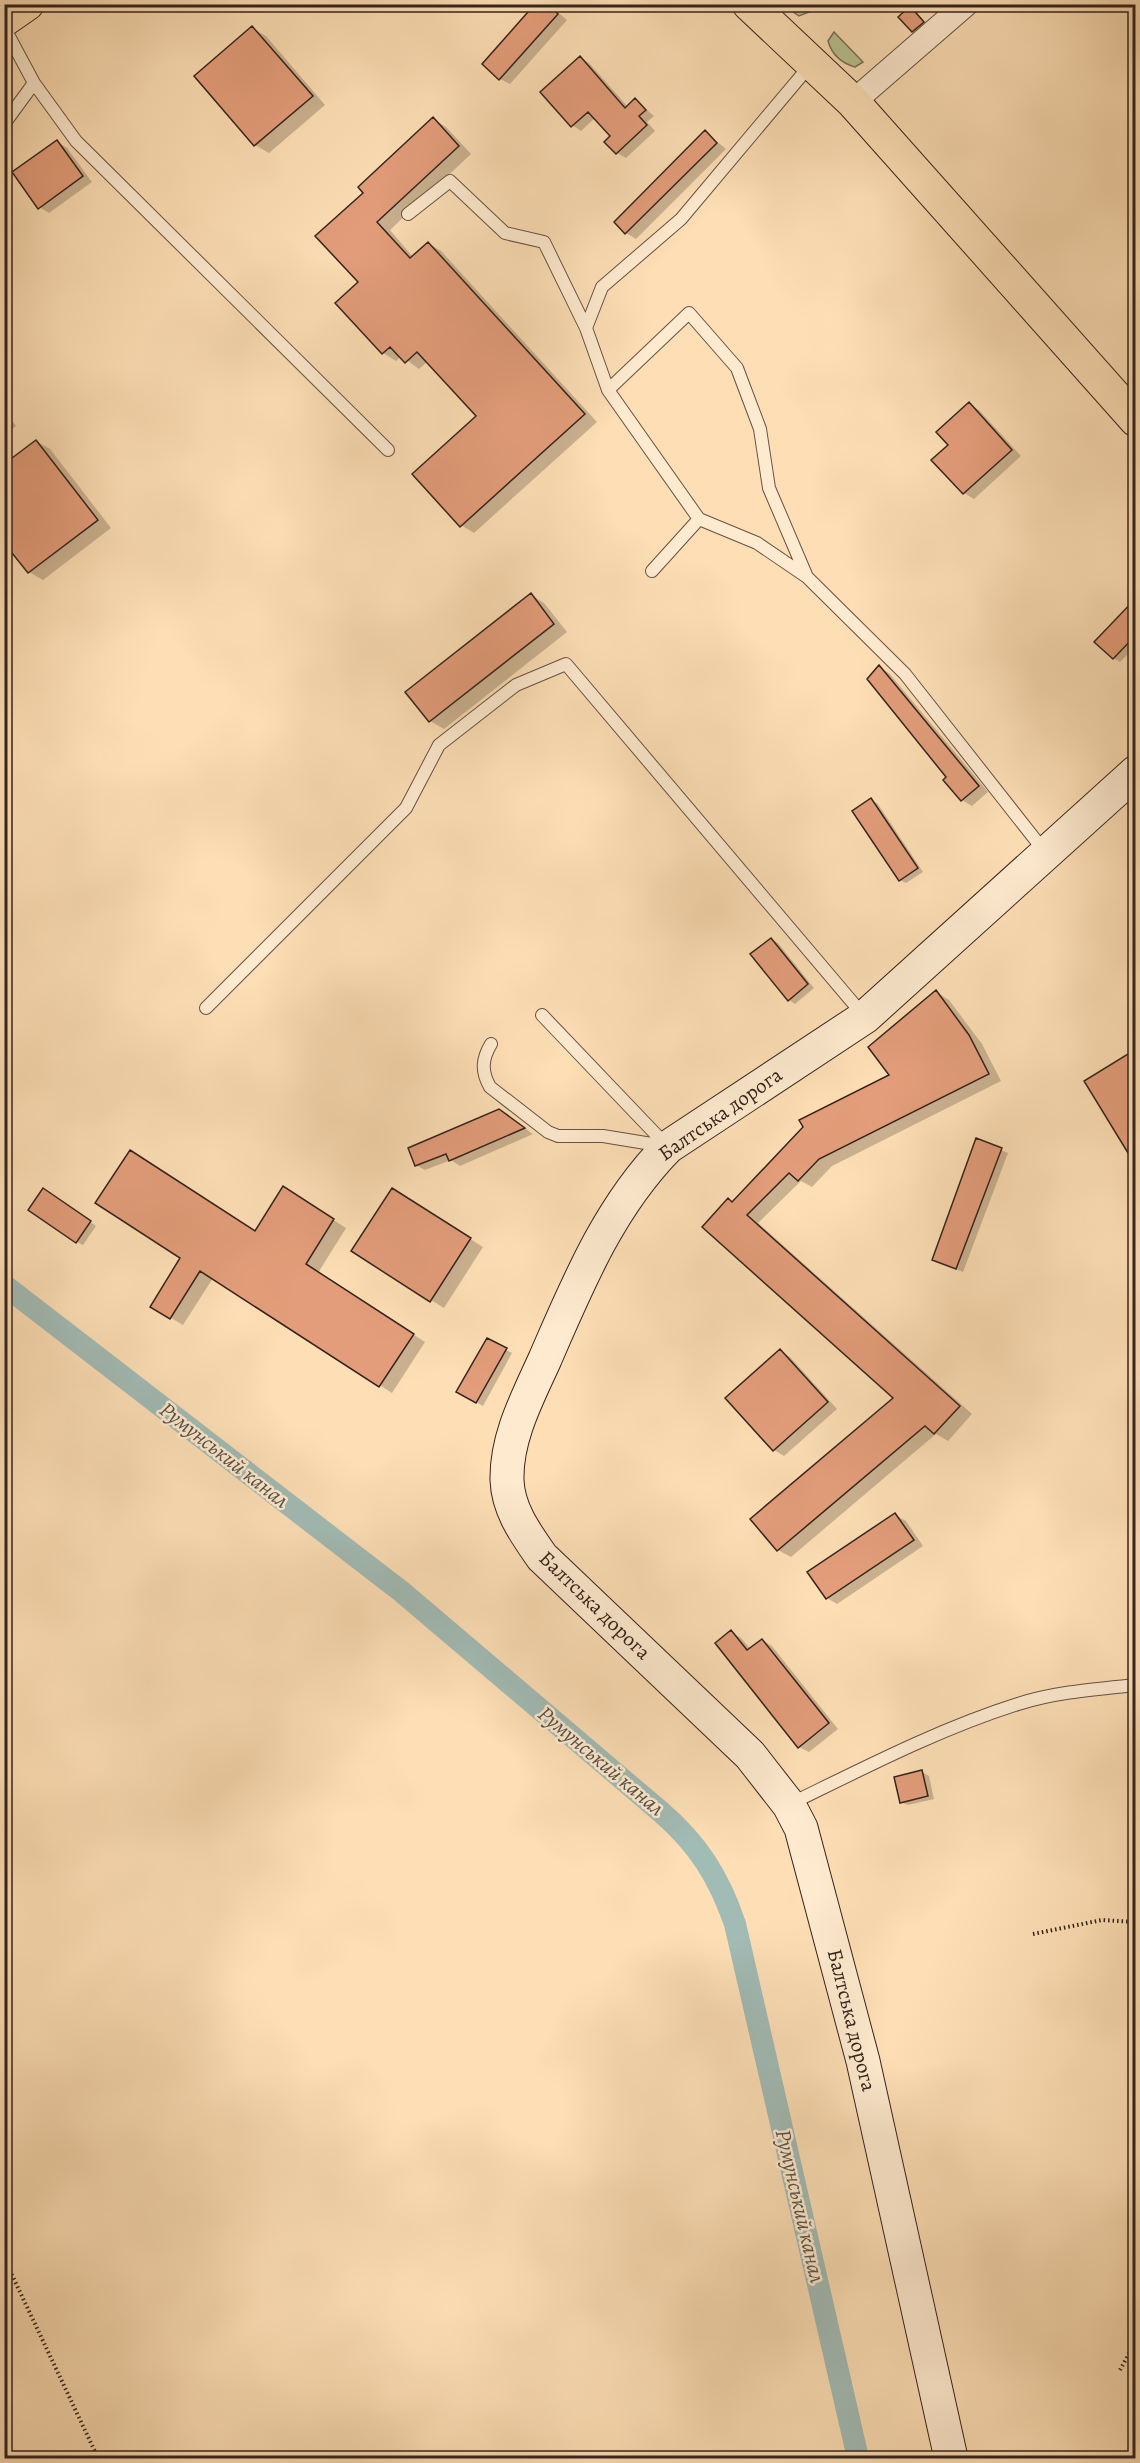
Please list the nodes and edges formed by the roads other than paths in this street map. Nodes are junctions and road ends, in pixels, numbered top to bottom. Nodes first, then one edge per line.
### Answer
1 (27, 4) edge
2 (749, 4) edge
3 (966, 4) edge
4 (4, 20) edge
5 (4, 27) edge
6 (813, 62) junction
7 (34, 83) junction
8 (853, 102) junction
9 (4, 124) edge
10 (408, 214) dead end
11 (586, 328) junction
12 (608, 390) junction
13 (1136, 420) edge
14 (388, 450) dead end
15 (699, 519) junction
16 (652, 571) dead end
17 (807, 577) junction
18 (1136, 772) edge
19 (1046, 853) junction
20 (206, 1008) dead end
21 (542, 1015) dead end
22 (865, 1017) junction
23 (491, 1044) dead end
24 (668, 1147) junction
25 (1136, 1685) edge
26 (789, 1805) junction
27 (951, 2458) edge

1 - 4 highway
2 - 6 highway
3 - 8 street
5 - 7 lane
6 - 8 highway
6 - 11 lane
7 - 9 lane
7 - 14 lane
8 - 13 highway
10 - 11 lane
11 - 12 lane
12 - 15 lane
12 - 17 lane
15 - 16 lane
15 - 17 lane
17 - 19 lane
18 - 19 main road, Балтська дорога
19 - 22 main road, Балтська дорога
20 - 22 lane
21 - 24 lane
22 - 24 main road, Балтська дорога
23 - 24 lane
24 - 26 main road, Балтська дорога
25 - 26 lane
26 - 27 main road, Балтська дорога

